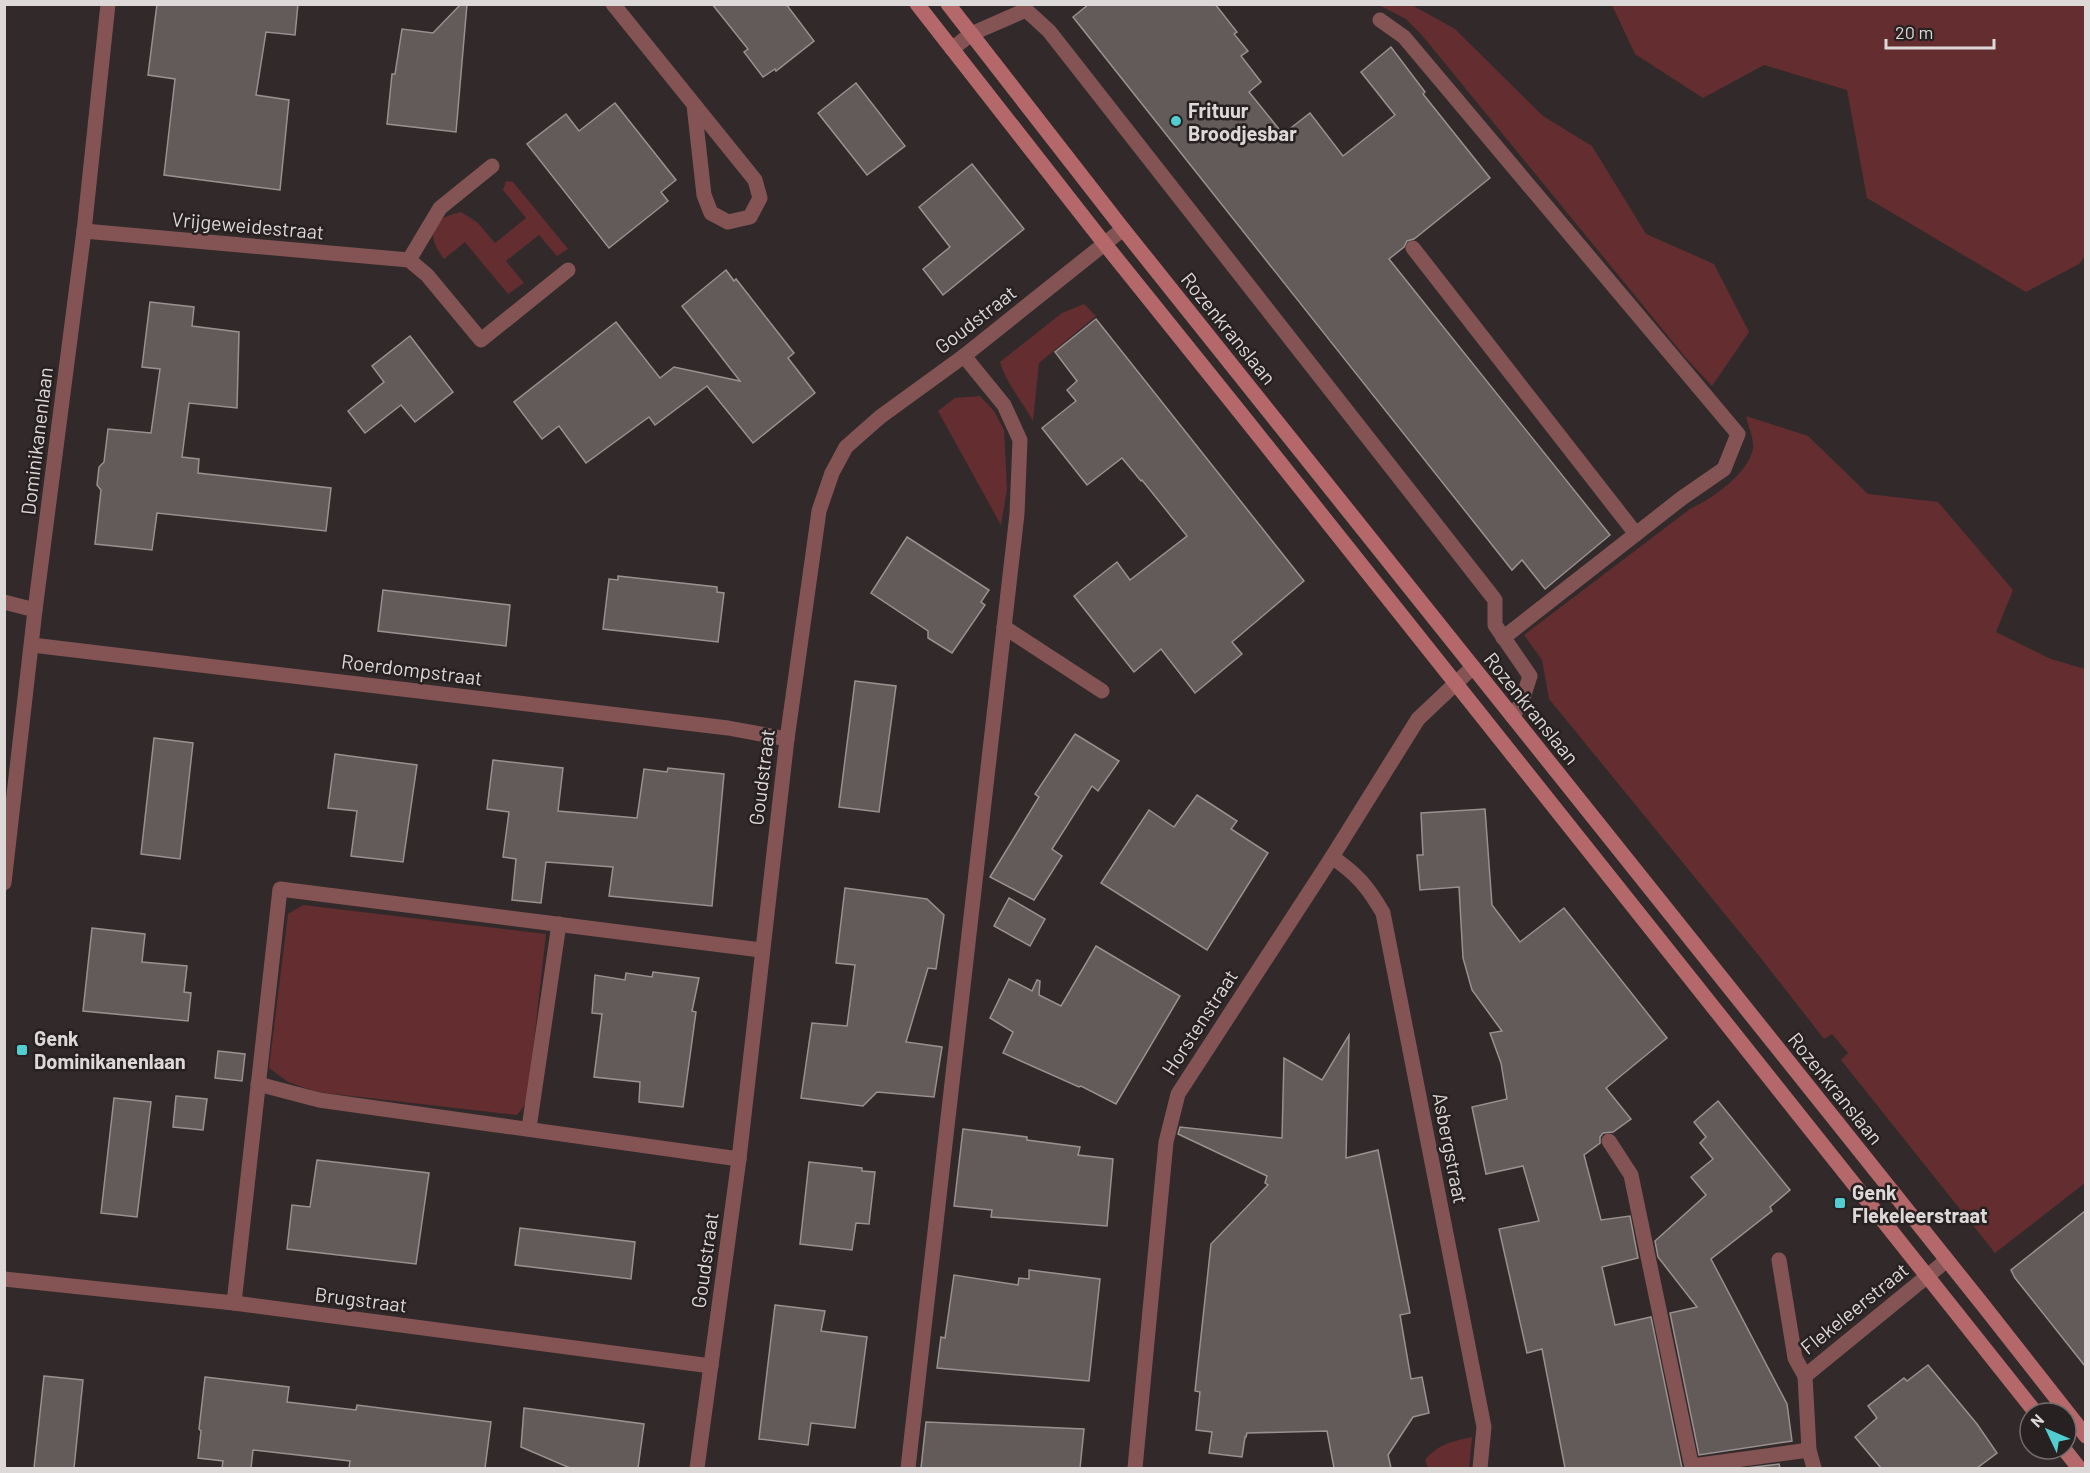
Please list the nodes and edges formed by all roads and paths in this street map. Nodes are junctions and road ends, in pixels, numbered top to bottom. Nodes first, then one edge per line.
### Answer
1 (108, 4) edge
2 (613, 4) edge
3 (917, 4) edge
4 (948, 4) edge
5 (1380, 20) dead end
6 (971, 34) junction
7 (952, 49) junction
8 (694, 105) junction
9 (492, 166) dead end
10 (1123, 229) junction
11 (84, 231) junction
12 (1104, 243) junction
13 (1413, 248) dead end
14 (409, 260) junction
15 (568, 270) dead end
16 (964, 356) junction
17 (1636, 534) junction
18 (4, 602) edge
19 (35, 610) junction
20 (1004, 627) junction
21 (1503, 638) junction
22 (32, 645) junction
23 (1473, 667) junction
24 (1455, 683) junction
25 (1102, 691) dead end
26 (1512, 716) junction
27 (787, 739) junction
28 (1332, 857) junction
29 (4, 883) edge
30 (559, 924) junction
31 (761, 950) junction
32 (258, 1084) junction
33 (529, 1128) junction
34 (1609, 1141) dead end
35 (739, 1159) junction
36 (1779, 1260) dead end
37 (1947, 1260) junction
38 (1928, 1275) junction
39 (4, 1279) edge
40 (234, 1303) junction
41 (711, 1366) junction
42 (1805, 1376) junction
43 (2027, 1401) edge
44 (2085, 1436) edge
45 (1809, 1450) junction
46 (1692, 1467) edge
47 (698, 1468) edge
48 (908, 1468) edge
49 (1135, 1468) edge
50 (1480, 1468) edge
51 (1814, 1468) edge

1 - 11 street, Dominikanenlaan
2 - 8 street
3 - 7 street
4 - 6 street, Rozenkranslaan
5 - 17 street
6 - 7 street
6 - 10 street, Rozenkranslaan
6 - 21 street
7 - 12 street
8 - 8 street
9 - 14 street
10 - 12 street, Goudstraat
10 - 23 street, Rozenkranslaan
11 - 14 street, Vrijgeweidestraat
11 - 19 street, Dominikanenlaan
12 - 16 street, Goudstraat
12 - 24 street
13 - 17 street
14 - 15 street
16 - 20 street
16 - 27 street, Goudstraat
17 - 21 street
18 - 19 street
19 - 22 street, Dominikanenlaan
20 - 25 street
20 - 48 street
21 - 26 street
22 - 27 street, Roerdompstraat
22 - 29 street, Dominikanenlaan
23 - 24 street, Horstenstraat
23 - 26 street, Rozenkranslaan
24 - 28 street, Horstenstraat
24 - 38 street
26 - 37 street, Rozenkranslaan
27 - 31 street, Goudstraat
28 - 49 street, Horstenstraat
28 - 50 street, Asbergstraat
30 - 31 street
30 - 32 street
30 - 33 street
31 - 35 street, Goudstraat
32 - 33 street
32 - 40 street
33 - 35 street
34 - 46 street
35 - 41 street, Goudstraat
36 - 42 street
37 - 38 street, Flekeleerstraat
37 - 44 street, Rozenkranslaan
38 - 42 street, Flekeleerstraat
38 - 43 street
39 - 40 street, Brugstraat
40 - 41 street, Brugstraat
41 - 47 street, Goudstraat
42 - 45 street, Flekeleerstraat
45 - 46 street
45 - 51 street, Flekeleerstraat

